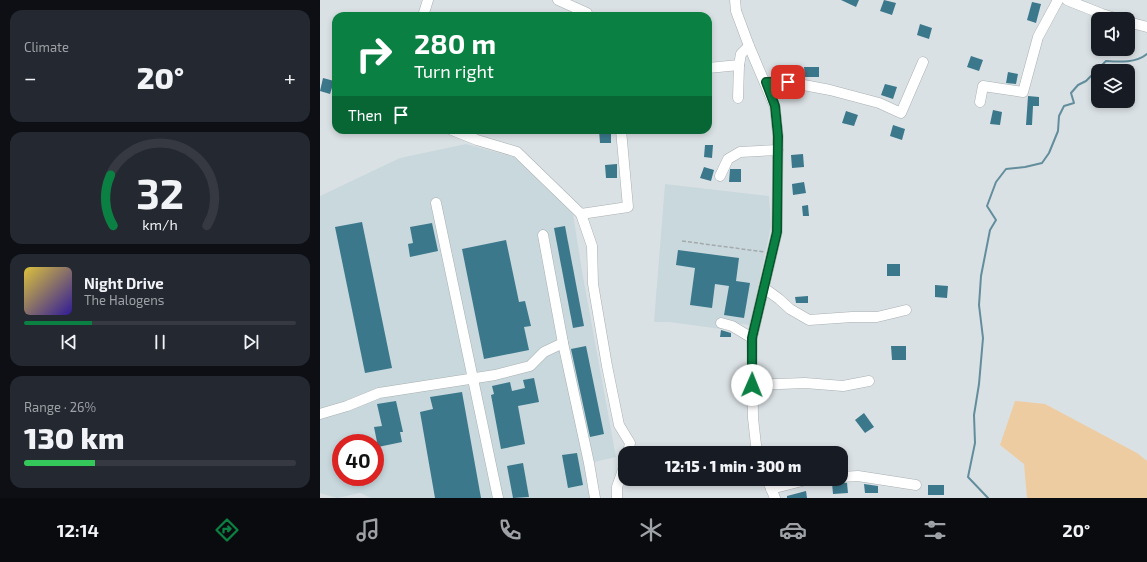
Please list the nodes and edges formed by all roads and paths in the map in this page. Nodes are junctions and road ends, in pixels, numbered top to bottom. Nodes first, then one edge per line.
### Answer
1 (428, 0) edge
2 (558, 0) edge
3 (735, 0) edge
4 (1058, 0) edge
5 (1067, 0) edge
6 (424, 12) edge
7 (585, 12) edge
8 (1097, 12) edge
9 (1135, 24) edge
10 (1147, 27) edge
11 (749, 46) junction
12 (923, 62) dead end
13 (739, 65) junction
14 (712, 68) edge
15 (766, 82) junction
16 (738, 98) dead end
17 (980, 102) dead end
18 (462, 134) edge
19 (621, 134) edge
20 (778, 150) junction
21 (720, 176) dead end
22 (436, 204) dead end
23 (581, 214) junction
24 (543, 236) dead end
25 (682, 241) dead end
26 (772, 253) junction
27 (764, 288) junction
28 (906, 310) dead end
29 (721, 323) dead end
30 (752, 338) junction
31 (563, 343) junction
32 (472, 379) junction
33 (869, 381) dead end
34 (752, 385) junction
35 (320, 414) edge
36 (629, 446) edge
37 (756, 446) edge
38 (848, 477) edge
39 (618, 482) edge
40 (792, 486) edge
41 (916, 486) dead end
42 (773, 494) edge
43 (498, 498) edge
44 (595, 498) edge
45 (617, 498) edge

1 - 6 street
2 - 7 street
3 - 11 street
4 - 17 street
5 - 8 street
9 - 10 street
11 - 13 street
11 - 15 street
12 - 15 street
13 - 14 street
13 - 16 street
15 - 20 street
18 - 23 street
19 - 23 street
20 - 21 street
20 - 26 street
22 - 32 street
23 - 36 street
24 - 31 street
25 - 26 path
26 - 27 street
27 - 28 street
27 - 30 street
29 - 30 street
30 - 34 street
31 - 32 street
31 - 44 street
32 - 35 street
32 - 43 street
33 - 34 street
34 - 37 street
38 - 41 street
39 - 45 street
40 - 42 street

